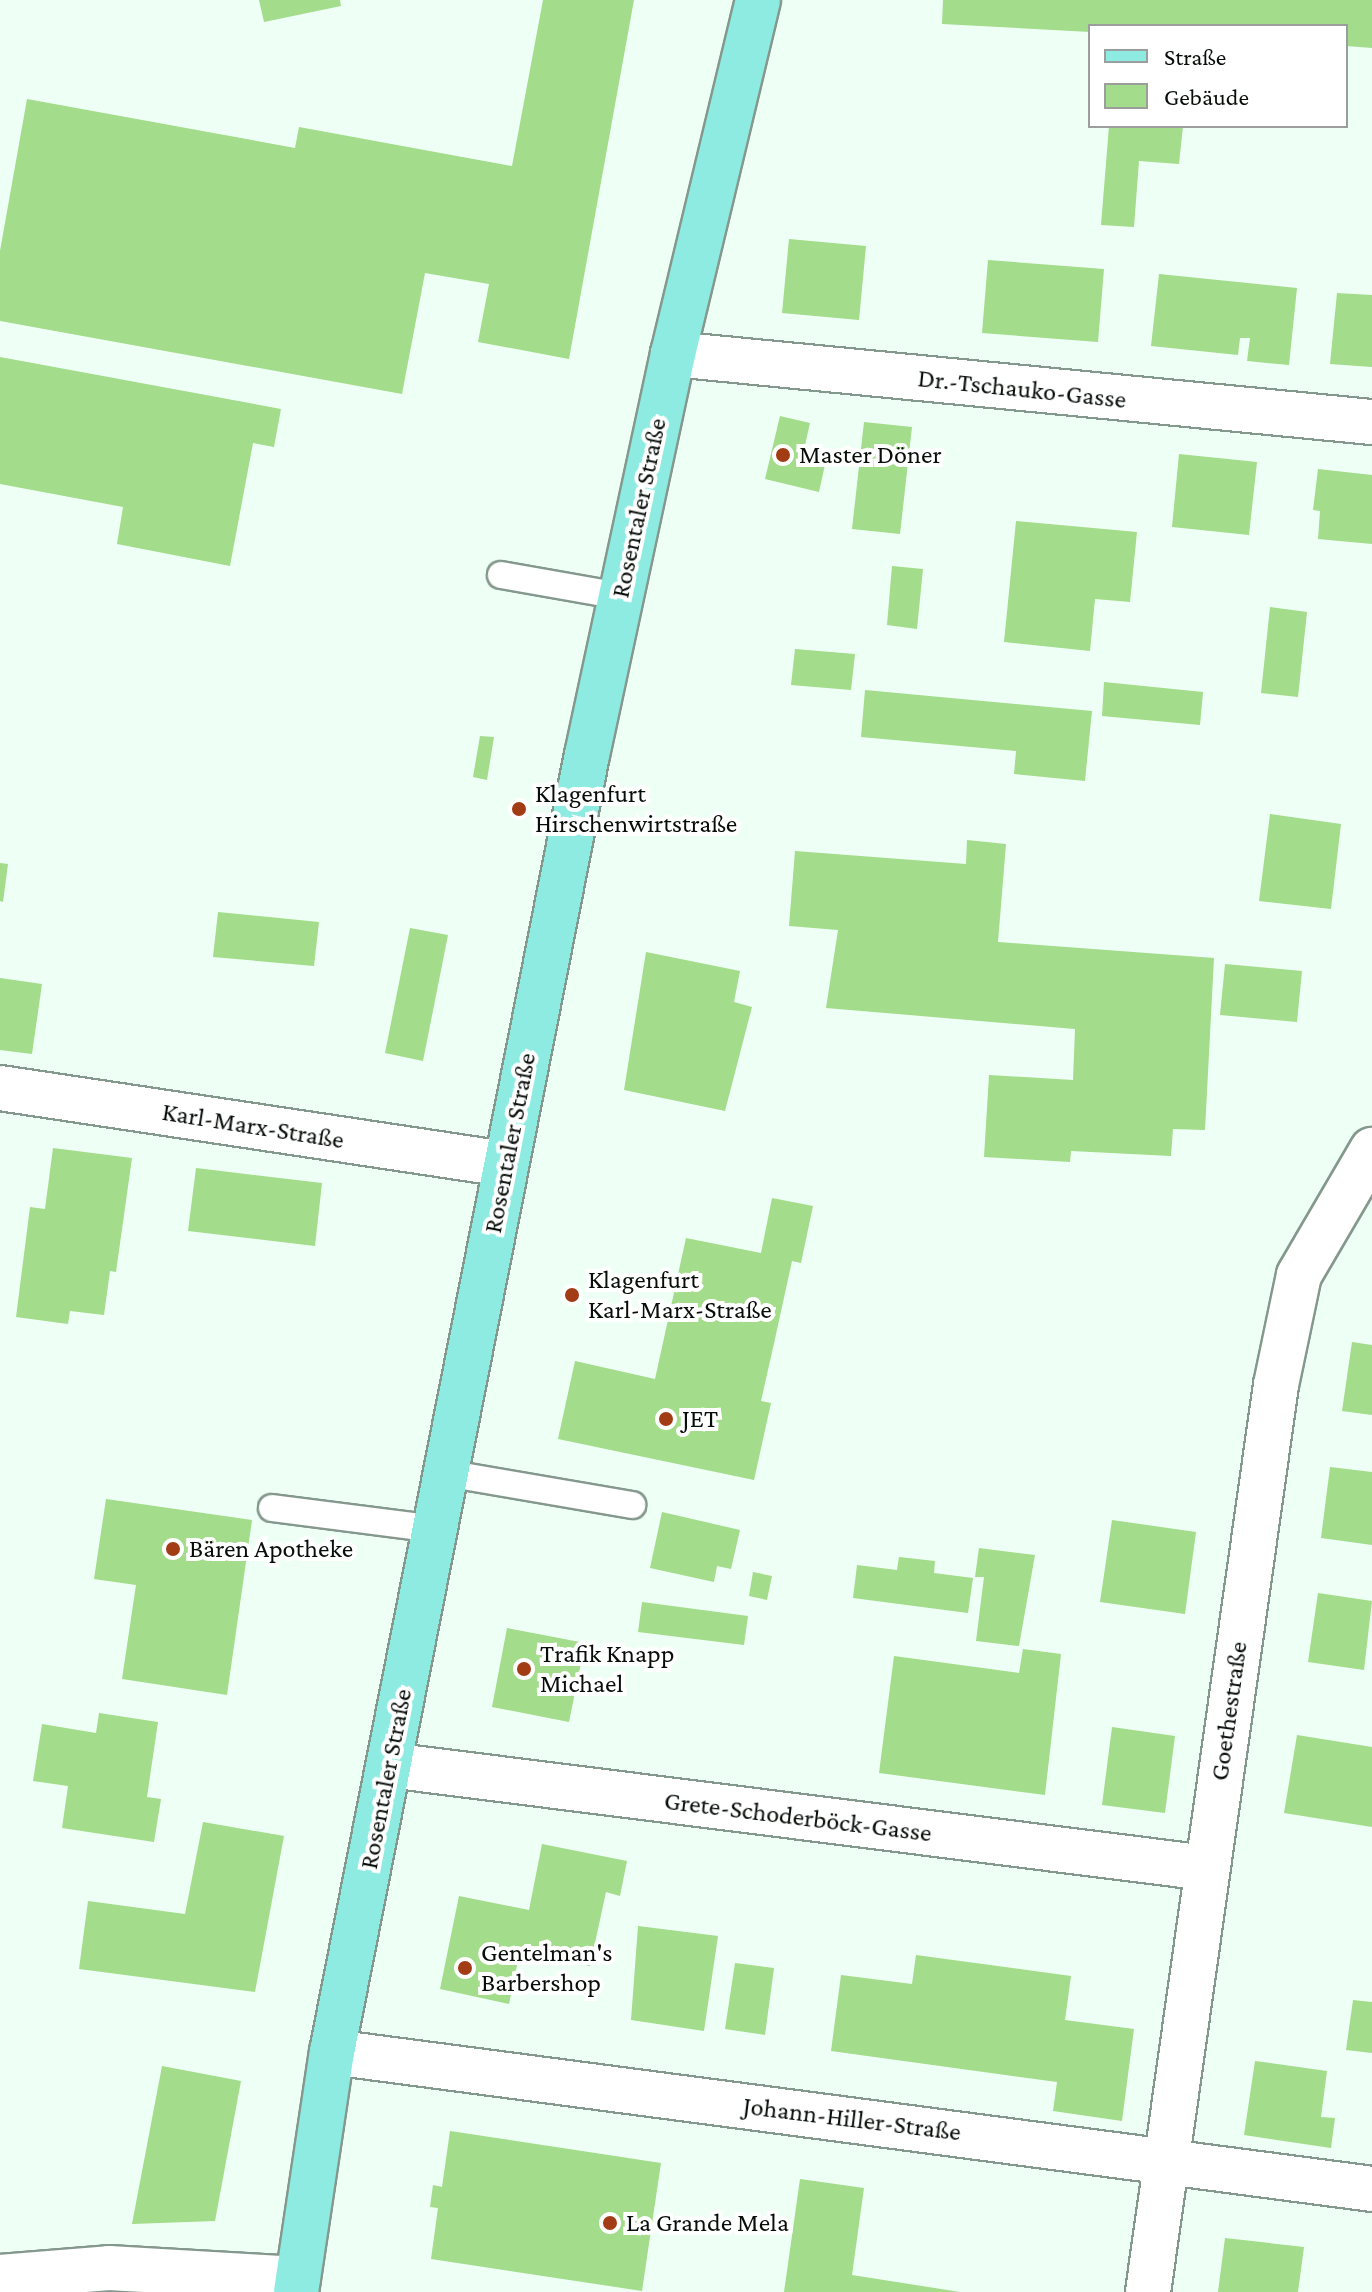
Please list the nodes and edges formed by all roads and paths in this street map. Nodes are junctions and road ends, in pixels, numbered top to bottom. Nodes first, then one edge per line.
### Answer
1 (758, 0) edge
2 (673, 354) junction
3 (1372, 422) edge
4 (501, 575) dead end
5 (620, 596) junction
6 (0, 1088) edge
7 (1372, 1150) edge
8 (505, 1164) junction
9 (445, 1473) junction
10 (632, 1505) dead end
11 (272, 1508) dead end
12 (435, 1529) junction
13 (389, 1765) junction
14 (1207, 1868) junction
15 (332, 2052) junction
16 (1165, 2160) junction
17 (1372, 2189) edge
18 (0, 2277) edge
19 (297, 2286) edge
20 (1148, 2292) edge

1 - 2 main road, Rosentaler Straße
2 - 3 street, Dr.-Tschauko-Gasse
2 - 5 main road, Rosentaler Straße
4 - 5 lane
5 - 8 main road, Rosentaler Straße
6 - 8 street, Karl-Marx-Straße
7 - 14 street, Goethestraße
8 - 9 main road, Rosentaler Straße
9 - 10 lane
9 - 12 main road, Rosentaler Straße
11 - 12 lane
12 - 13 main road, Rosentaler Straße
13 - 14 street, Grete-Schoderböck-Gasse
13 - 15 main road, Rosentaler Straße
14 - 16 street, Goethestraße
15 - 16 street, Johann-Hiller-Straße
15 - 19 main road, Rosentaler Straße
16 - 17 street, Johann-Hiller-Straße
16 - 20 street, Goethestraße
18 - 19 street

